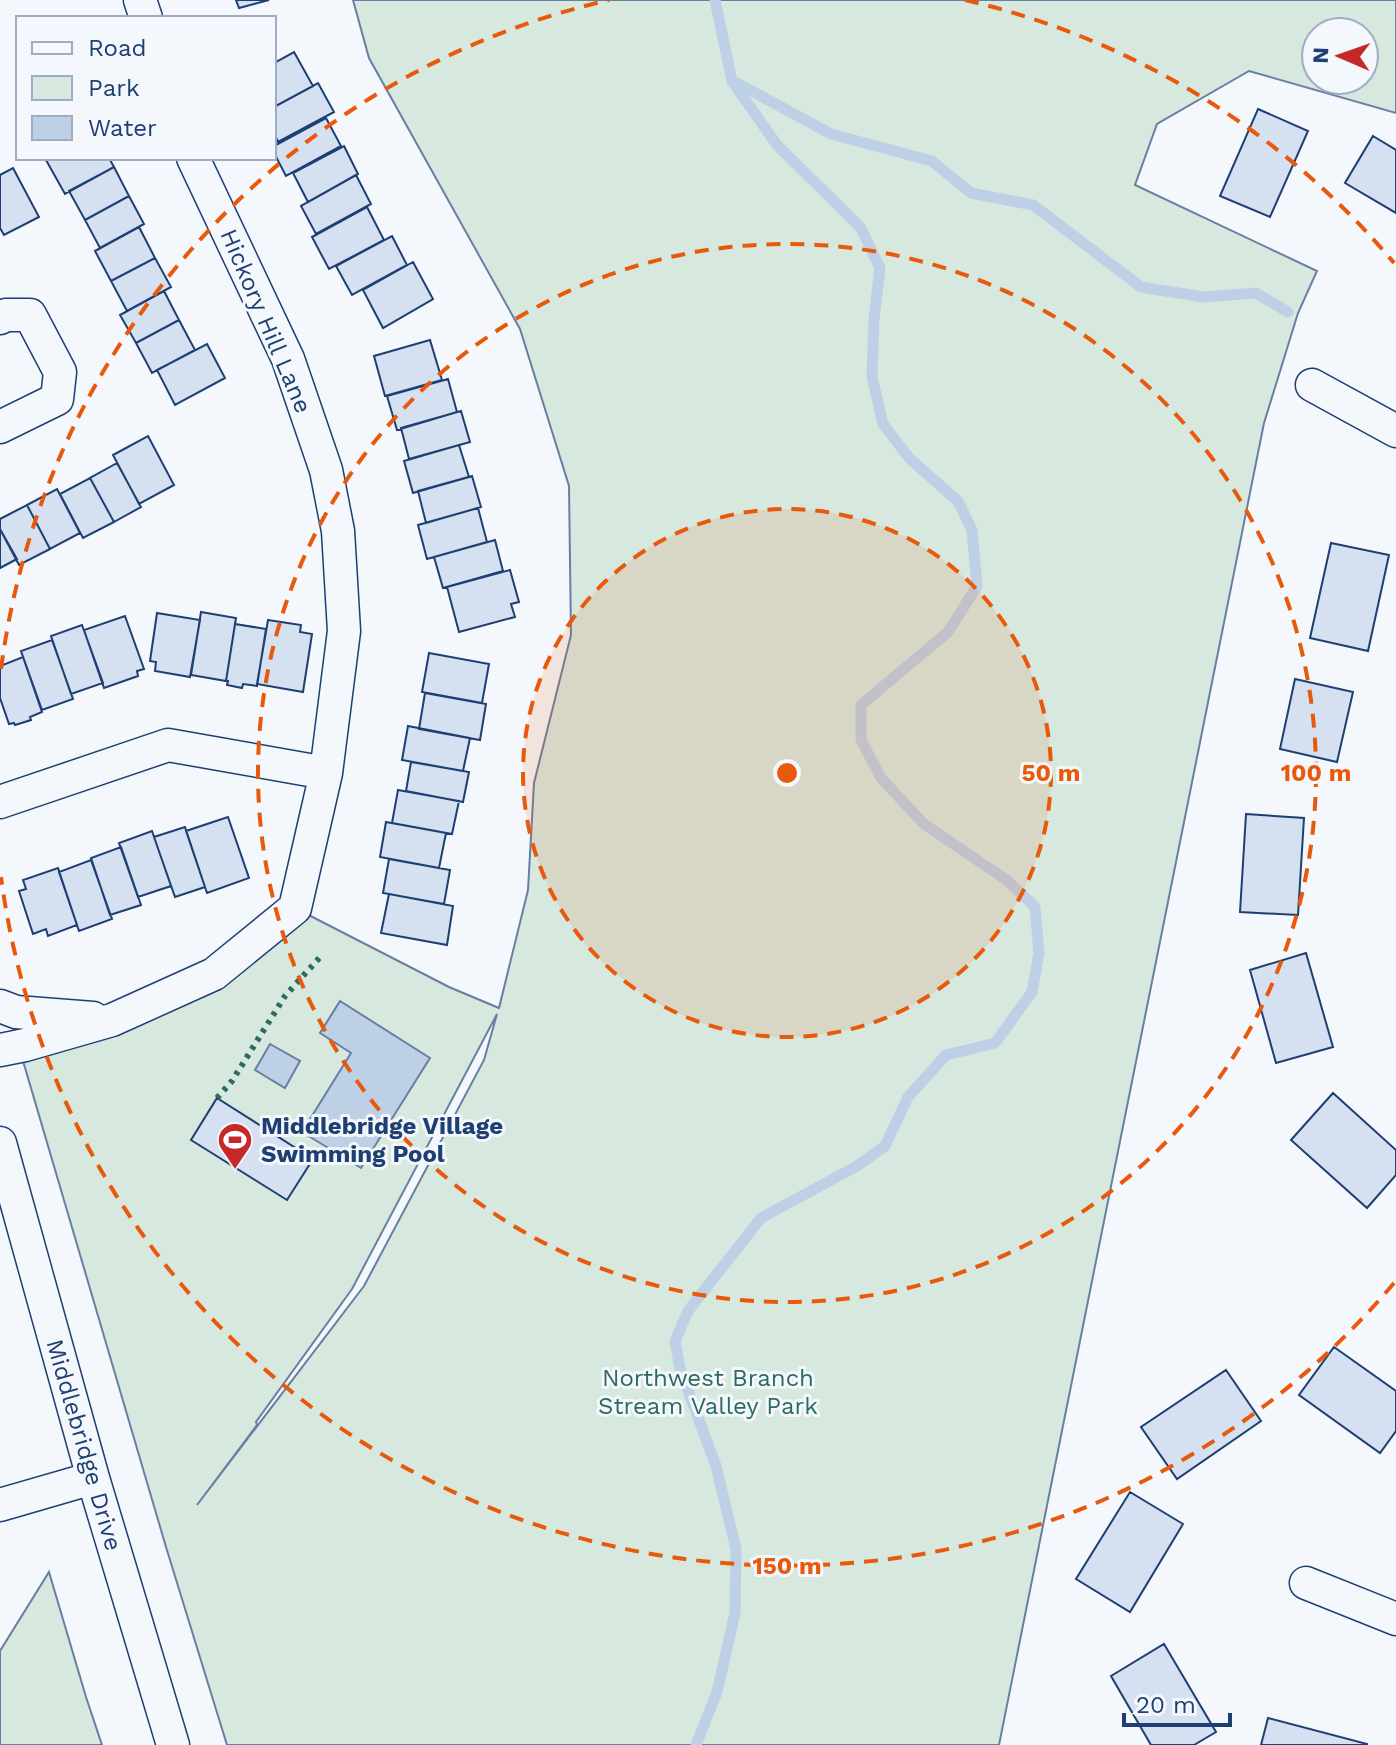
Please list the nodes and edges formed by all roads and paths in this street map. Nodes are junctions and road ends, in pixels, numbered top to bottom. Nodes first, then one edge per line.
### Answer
1 (194, 160) edge
2 (0, 318) edge
3 (1312, 385) dead end
4 (0, 427) edge
5 (1396, 431) edge
6 (326, 773) junction
7 (0, 802) edge
8 (0, 1006) edge
9 (112, 1020) junction
10 (0, 1050) edge
11 (0, 1143) edge
12 (93, 1478) junction
13 (0, 1505) edge
14 (1306, 1583) dead end
15 (1396, 1619) edge
16 (173, 1745) edge

1 - 6 street, Hickory Hill Lane
2 - 4 street
3 - 5 street
6 - 7 street
6 - 9 street, Hickory Hill Lane
8 - 9 street
9 - 10 street, Hickory Hill Lane
11 - 12 street, Middlebridge Drive
12 - 13 street
12 - 16 street, Middlebridge Drive
14 - 15 street

